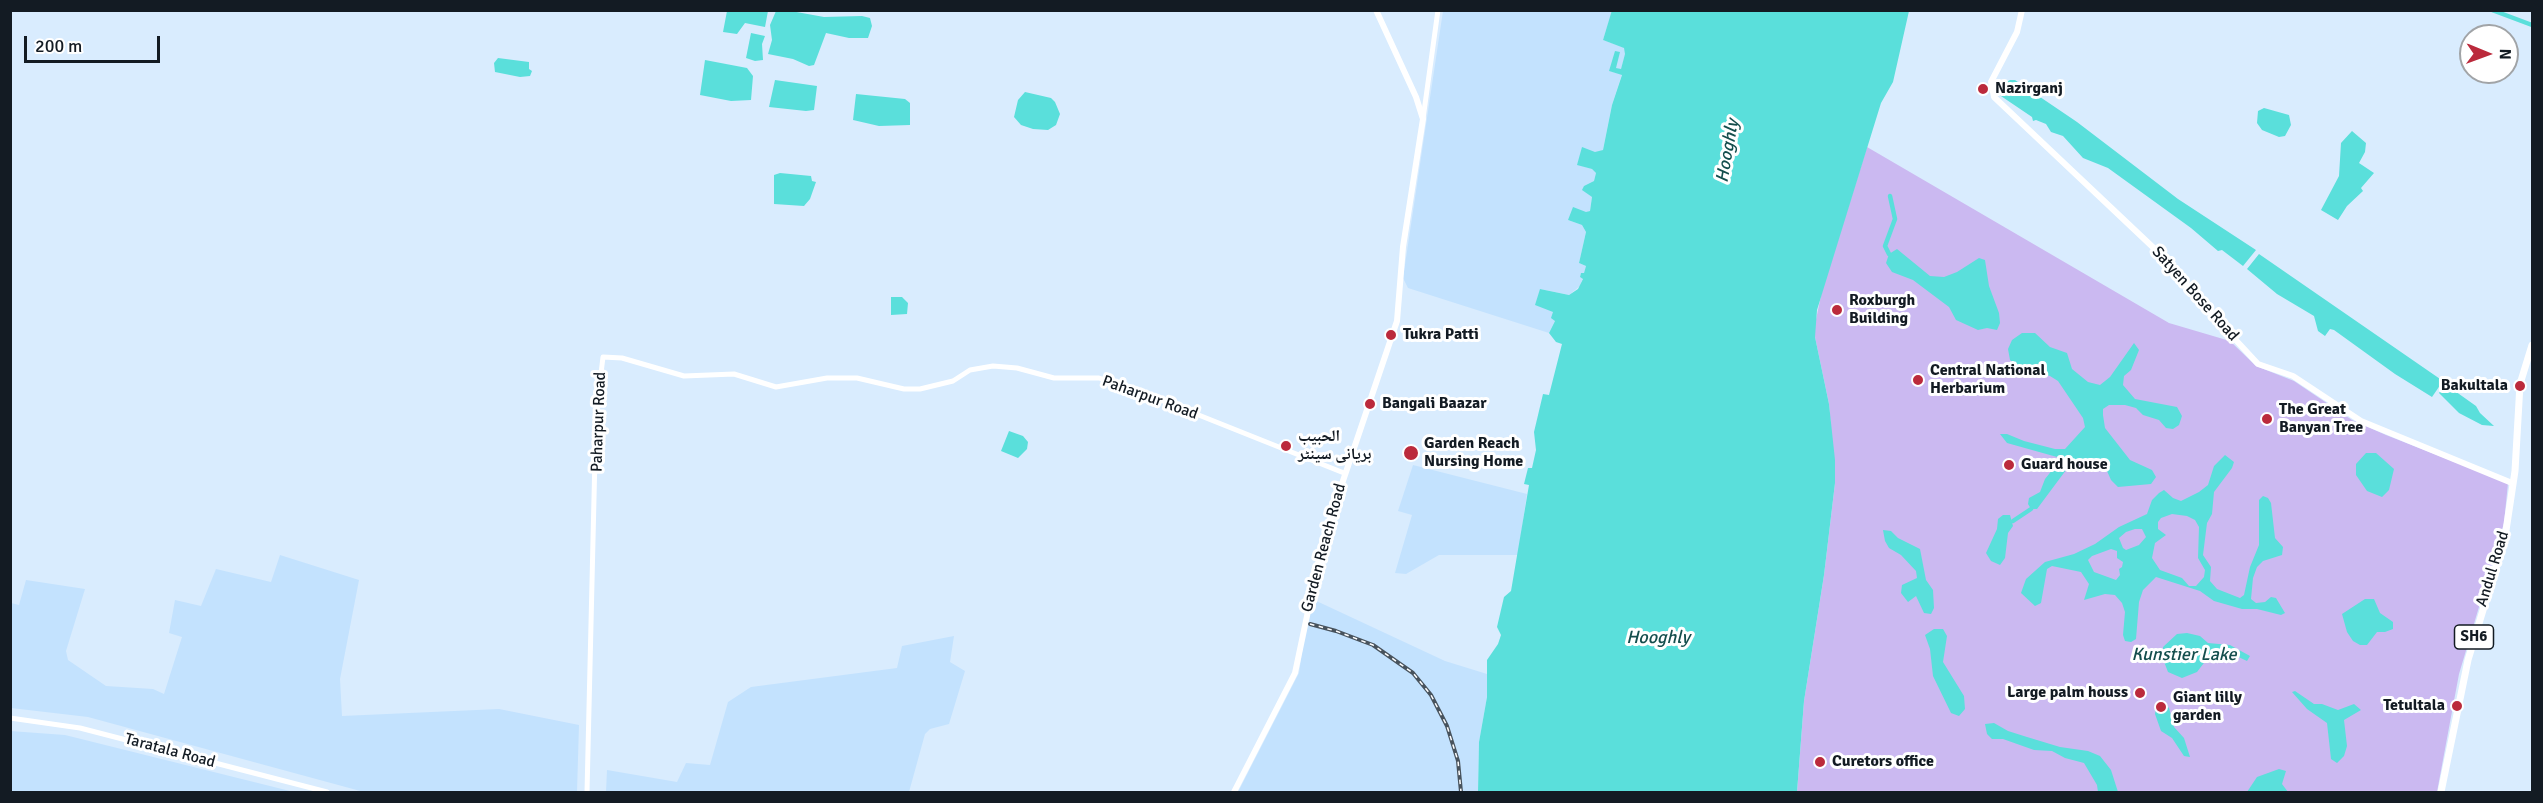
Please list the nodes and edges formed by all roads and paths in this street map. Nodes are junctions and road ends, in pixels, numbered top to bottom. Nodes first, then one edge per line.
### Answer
1 (1377, 10) edge
2 (1438, 10) edge
3 (2022, 10) edge
4 (1423, 119) junction
5 (2532, 345) edge
6 (1344, 472) junction
7 (2512, 483) junction
8 (10, 718) edge
9 (327, 792) edge
10 (587, 792) edge
11 (1234, 792) edge
12 (2441, 792) edge

1 - 4 main road
2 - 4 street
3 - 7 main road, Satyen Bose Road
4 - 6 main road, Garden Reach Road
5 - 7 main road, Andul Road / SH6
6 - 10 street, Paharpur Road
6 - 11 main road, Garden Reach Road
7 - 12 main road, Andul Road / SH6
8 - 9 street, Taratala Road

